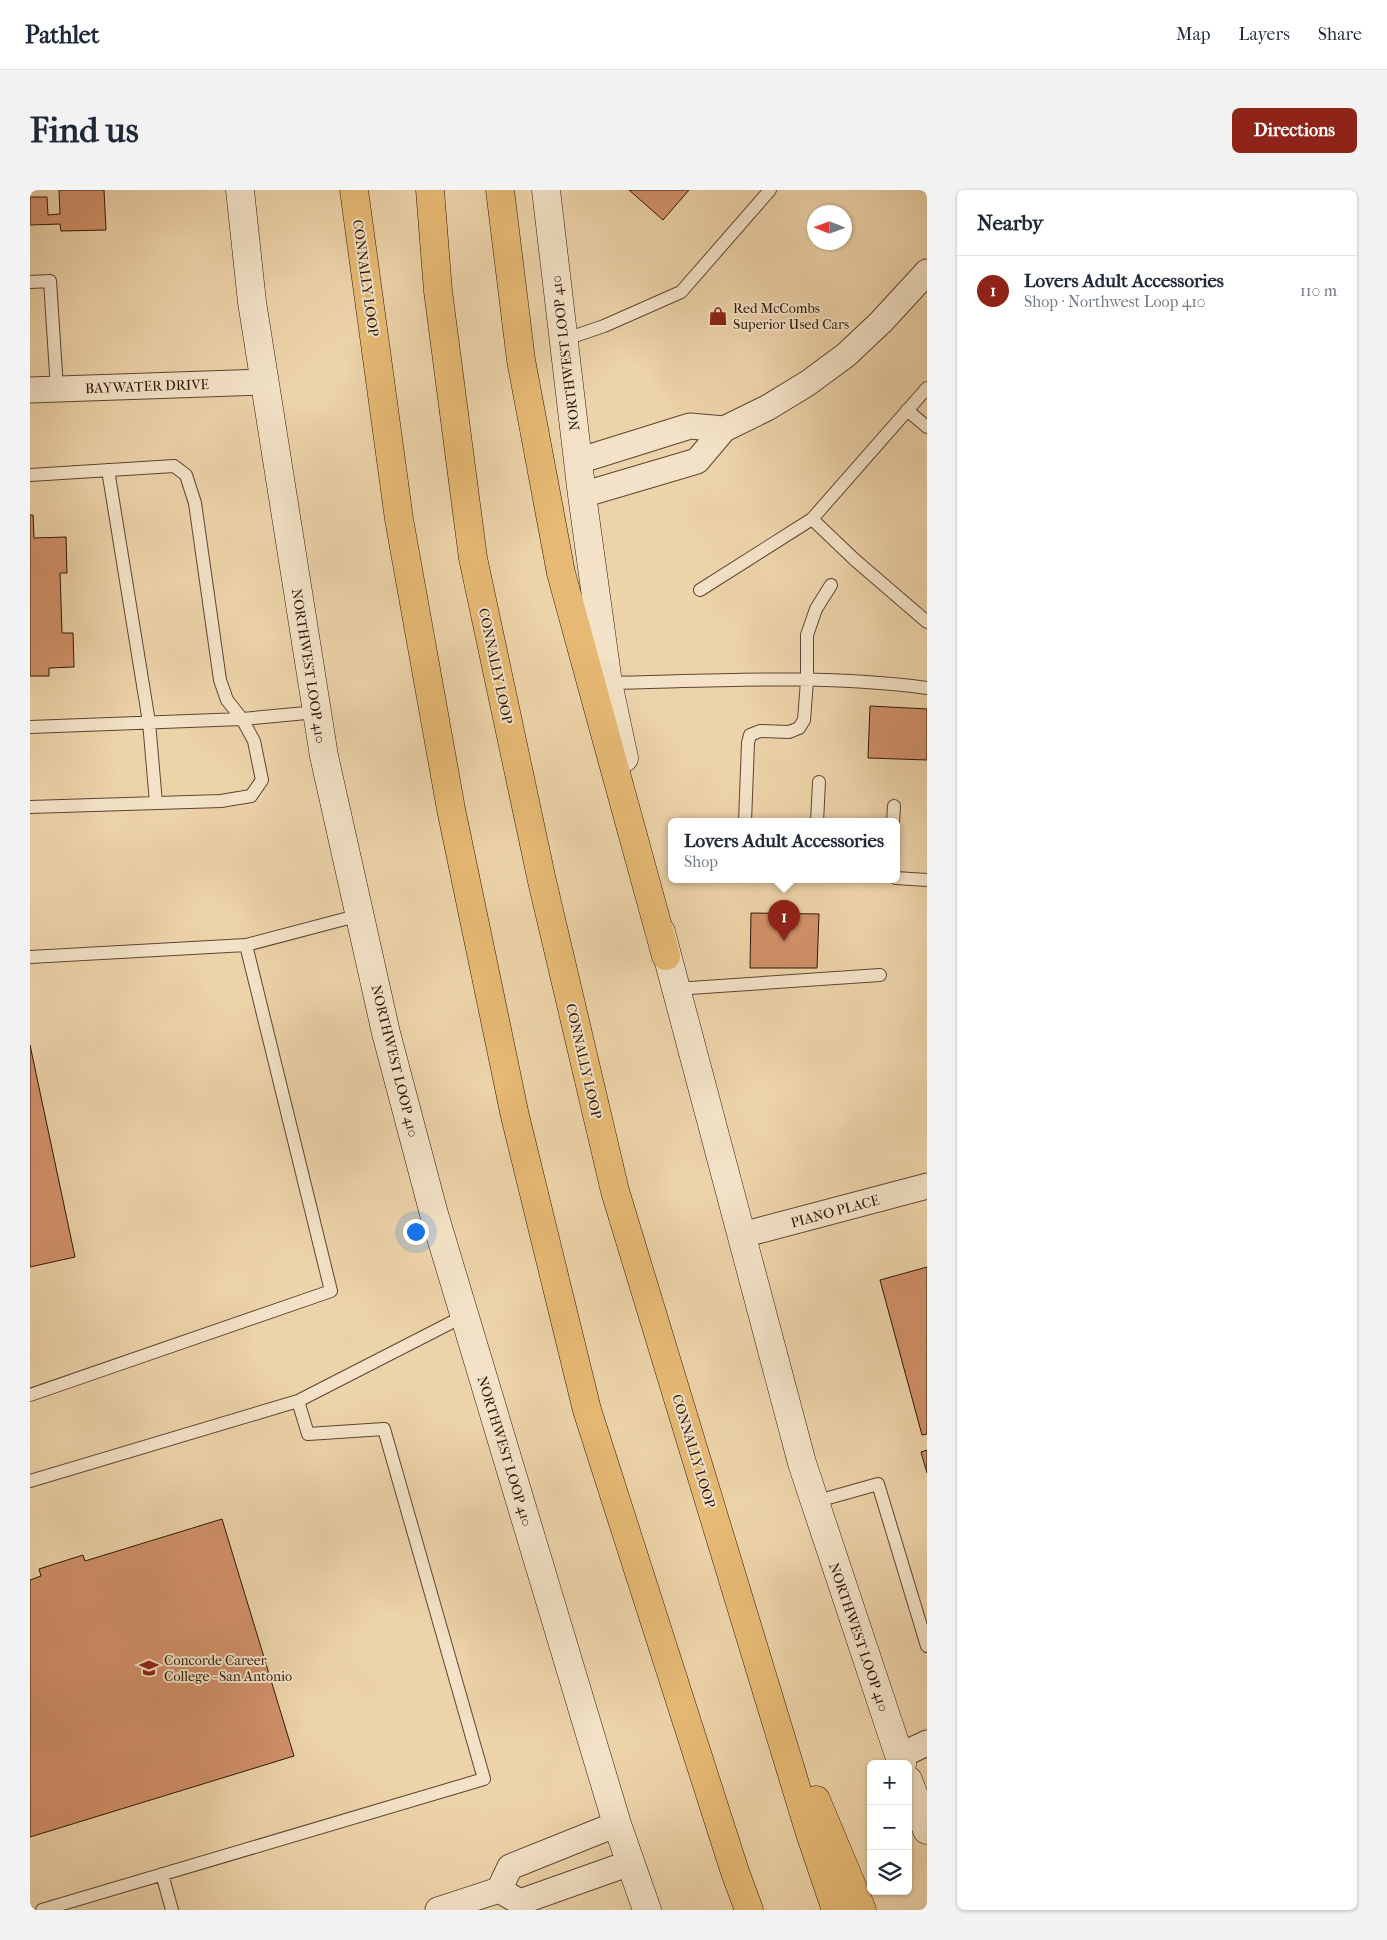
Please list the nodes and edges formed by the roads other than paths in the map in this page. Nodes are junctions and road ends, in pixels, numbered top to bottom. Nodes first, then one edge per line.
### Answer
1 (240, 190) edge
2 (354, 190) edge
3 (430, 190) edge
4 (500, 190) edge
5 (546, 190) edge
6 (770, 190) edge
7 (927, 272) edge
8 (30, 282) edge
9 (564, 340) junction
10 (264, 382) junction
11 (927, 388) edge
12 (57, 389) junction
13 (30, 390) edge
14 (907, 410) junction
15 (927, 427) edge
16 (724, 429) junction
17 (578, 461) junction
18 (108, 470) junction
19 (30, 475) edge
20 (582, 495) junction
21 (812, 518) junction
22 (831, 585) dead end
23 (700, 590) dead end
24 (927, 622) edge
25 (807, 681) junction
26 (608, 683) junction
27 (927, 688) edge
28 (317, 712) junction
29 (242, 719) junction
30 (149, 722) junction
31 (30, 726) edge
32 (819, 782) dead end
33 (156, 803) junction
34 (894, 806) dead end
35 (30, 807) edge
36 (746, 818) edge
37 (817, 818) edge
38 (893, 818) edge
39 (900, 878) edge
40 (927, 880) edge
41 (360, 915) junction
42 (246, 945) junction
43 (666, 956) junction
44 (30, 957) edge
45 (880, 975) dead end
46 (675, 989) junction
47 (927, 1186) edge
48 (742, 1235) junction
49 (464, 1316) junction
50 (30, 1395) edge
51 (298, 1401) junction
52 (30, 1482) edge
53 (814, 1502) junction
54 (927, 1646) edge
55 (755, 1653) junction
56 (927, 1743) edge
57 (901, 1760) edge
58 (910, 1760) edge
59 (912, 1791) edge
60 (617, 1824) junction
61 (927, 1830) edge
62 (630, 1863) junction
63 (162, 1874) junction
64 (499, 1890) junction
65 (42, 1910) edge
66 (172, 1910) edge
67 (438, 1910) edge
68 (647, 1910) edge
69 (749, 1910) edge
70 (836, 1910) edge
71 (862, 1910) edge

1 - 10 main road, NORTHWEST LOOP 410
2 - 69 highway, CONNALLY LOOP
3 - 55 highway, CONNALLY LOOP
4 - 43 highway
5 - 9 main road, NORTHWEST LOOP 410
6 - 9 lane
7 - 16 street
8 - 12 lane
9 - 17 main road, NORTHWEST LOOP 410
10 - 12 street, BAYWATER DRIVE
10 - 28 main road, NORTHWEST LOOP 410
11 - 14 lane
12 - 13 street, BAYWATER DRIVE
14 - 15 lane
14 - 21 lane
16 - 17 street
16 - 20 street
17 - 20 main road, NORTHWEST LOOP 410
18 - 19 lane
18 - 29 lane
18 - 30 lane
20 - 26 main road, NORTHWEST LOOP 410
21 - 23 lane
21 - 24 lane
22 - 25 lane
25 - 26 lane
25 - 27 lane
25 - 36 lane
26 - 43 main road, NORTHWEST LOOP 410
28 - 29 lane
28 - 41 main road, NORTHWEST LOOP 410
29 - 30 lane
29 - 33 lane
30 - 31 lane
30 - 33 lane
32 - 37 lane
33 - 35 lane
34 - 38 lane
39 - 40 lane
41 - 42 lane
41 - 49 main road, NORTHWEST LOOP 410
42 - 44 lane
42 - 50 lane
43 - 46 main road, NORTHWEST LOOP 410
45 - 46 lane
46 - 48 main road, NORTHWEST LOOP 410
47 - 48 street, PIANO PLACE
48 - 53 main road, NORTHWEST LOOP 410
49 - 51 lane
49 - 60 main road, NORTHWEST LOOP 410
51 - 52 lane
51 - 63 lane
53 - 54 lane
53 - 57 main road, NORTHWEST LOOP 410
55 - 70 highway, CONNALLY LOOP
55 - 71 highway
56 - 58 street
59 - 61 main road, NORTHWEST LOOP 410
60 - 62 main road, NORTHWEST LOOP 410
60 - 64 street
62 - 64 street
62 - 68 main road, NORTHWEST LOOP 410
63 - 65 lane
63 - 66 lane
64 - 67 street

